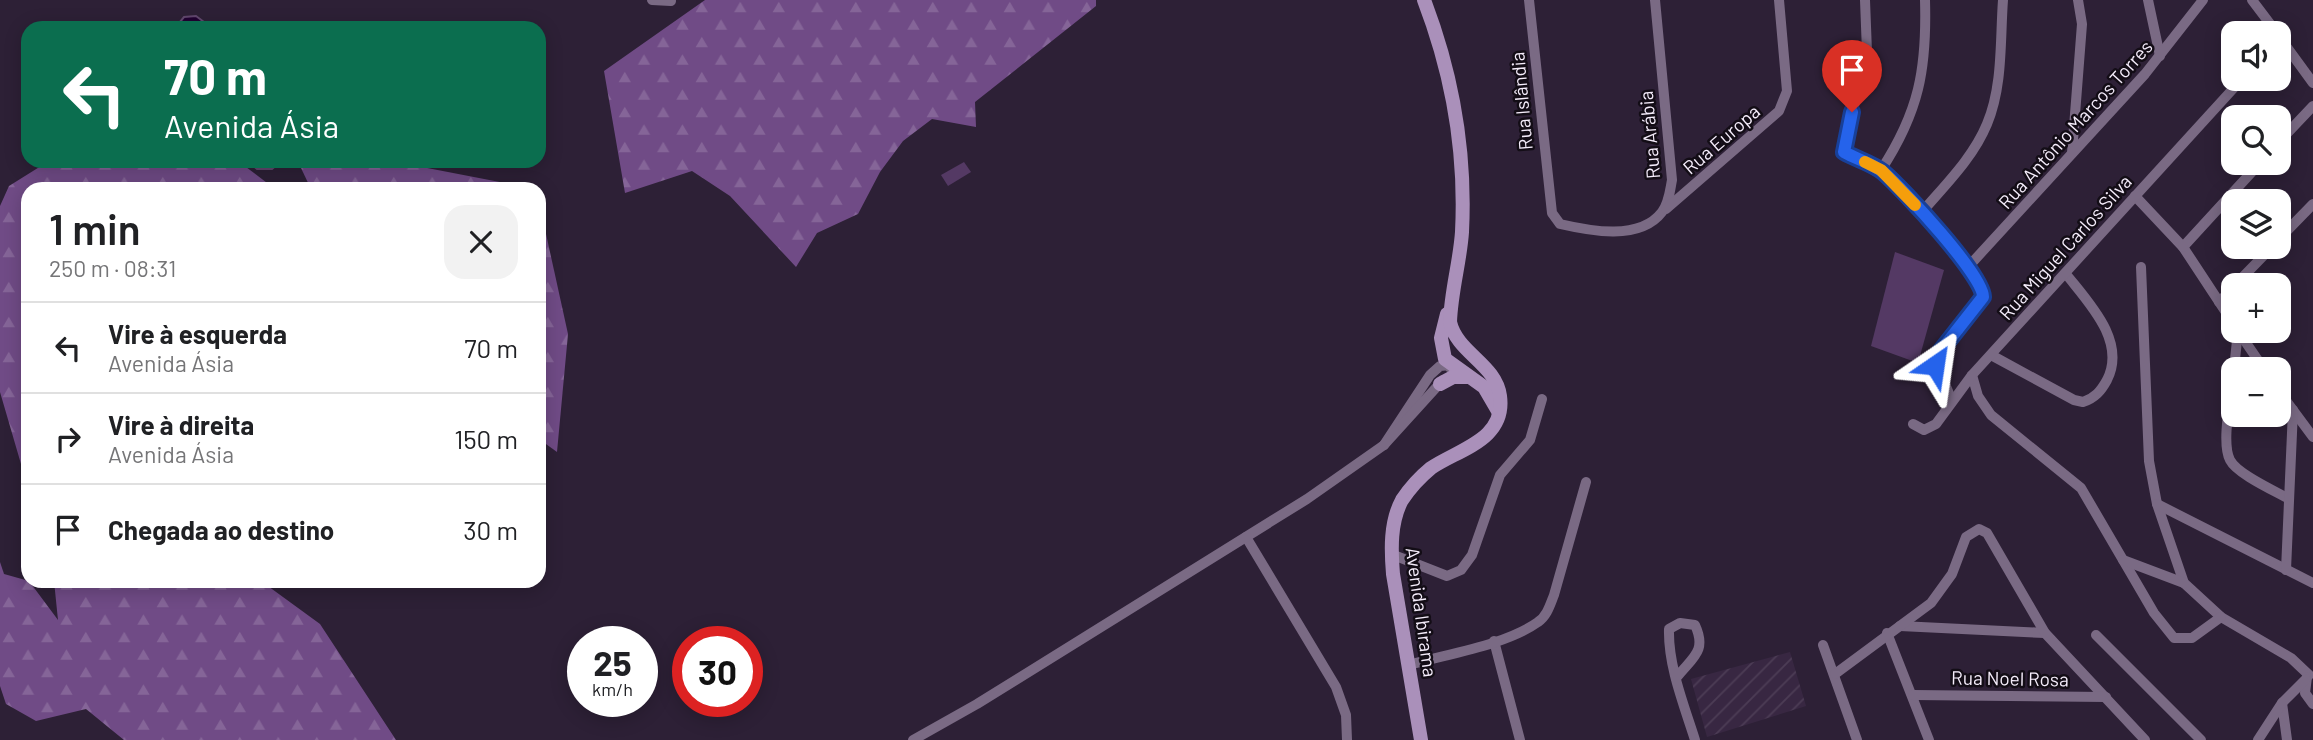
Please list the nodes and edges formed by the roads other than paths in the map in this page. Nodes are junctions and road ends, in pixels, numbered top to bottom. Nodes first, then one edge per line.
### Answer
1 (652, 0) edge
2 (1424, 0) edge
3 (1529, 0) edge
4 (1655, 0) edge
5 (1779, 0) edge
6 (1865, 0) edge
7 (1925, 0) edge
8 (2003, 0) edge
9 (2078, 0) edge
10 (2148, 0) edge
11 (2203, 0) edge
12 (2252, 0) edge
13 (671, 1) edge
14 (2268, 21) edge
15 (2291, 52) edge
16 (2160, 56) junction
17 (2313, 83) edge
18 (2231, 91) edge
19 (2313, 106) edge
20 (2291, 129) edge
21 (2072, 153) junction
22 (1881, 170) junction
23 (2249, 175) edge
24 (2135, 196) junction
25 (2313, 204) edge
26 (1663, 211) junction
27 (1922, 212) junction
28 (2291, 227) edge
29 (2183, 247) junction
30 (2261, 259) edge
31 (1969, 267) junction
32 (2141, 267) dead end
33 (2247, 273) edge
34 (2066, 274) junction
35 (2219, 302) joint
36 (2221, 305) edge
37 (1451, 307) junction
38 (1453, 335) junction
39 (1991, 355) junction
40 (1475, 359) junction
41 (1450, 365) junction
42 (1972, 375) junction
43 (1469, 377) junction
44 (1440, 384) junction
45 (1542, 399) dead end
46 (1952, 401) junction
47 (2291, 407) edge
48 (2293, 410) junction
49 (1498, 412) junction
50 (1913, 424) dead end
51 (2228, 427) edge
52 (2313, 437) edge
53 (1384, 445) junction
54 (1586, 482) dead end
55 (2289, 499) junction
56 (2157, 504) junction
57 (1246, 537) junction
58 (1391, 554) junction
59 (2123, 561) junction
60 (2286, 570) junction
61 (2184, 583) junction
62 (2313, 583) edge
63 (2221, 617) junction
64 (1900, 626) junction
65 (1887, 633) junction
66 (2045, 633) junction
67 (2096, 635) dead end
68 (1494, 641) junction
69 (1823, 645) dead end
70 (1409, 665) junction
71 (1835, 674) junction
72 (2309, 675) edge
73 (1677, 677) junction
74 (2291, 694) junction
75 (1913, 695) junction
76 (2106, 696) junction
77 (2310, 701) edge
78 (2282, 704) junction
79 (913, 740) edge
80 (1348, 740) edge
81 (1422, 740) edge
82 (1520, 740) edge
83 (1695, 740) edge
84 (1857, 740) edge
85 (1929, 740) edge
86 (2145, 740) edge
87 (2201, 740) edge
88 (2258, 740) edge
89 (2287, 740) edge

1 - 13 street
2 - 37 main road
3 - 26 street, Rua Islândia
4 - 26 street, Rua Arábia
5 - 26 street, Rua Europa
6 - 22 street
7 - 22 street
8 - 27 street
9 - 21 street
10 - 16 street
11 - 16 street, Rua Antônio Marcos Torres
12 - 14 street
15 - 17 street
16 - 21 street, Rua Antônio Marcos Torres
18 - 24 street, Rua Miguel Carlos Silva
19 - 20 street
21 - 31 street, Rua Antônio Marcos Torres
22 - 27 street
23 - 29 street
24 - 29 street
24 - 34 street, Rua Miguel Carlos Silva
25 - 28 street
27 - 31 street
29 - 35 street
30 - 33 street
31 - 46 street
32 - 56 street
34 - 39 street, Rua Miguel Carlos Silva
34 - 39 street
35 - 36 street
37 - 38 main road
37 - 41 main road
38 - 40 main road
38 - 41 main road
39 - 42 street, Rua Miguel Carlos Silva
40 - 41 main road
40 - 49 main road
41 - 43 main road
41 - 44 street
41 - 53 street
42 - 46 street, Rua Miguel Carlos Silva
42 - 59 street
43 - 44 main road
43 - 49 main road
44 - 53 street
45 - 58 street
46 - 50 street, Rua Miguel Carlos Silva
47 - 48 street
48 - 52 street
48 - 55 street
49 - 58 main road, Avenida Ibirama
51 - 55 street
53 - 57 street
54 - 68 street
55 - 60 street
56 - 60 street
56 - 61 street
57 - 79 street
57 - 80 street
58 - 70 main road, Avenida Ibirama
59 - 61 street
59 - 63 street
60 - 62 street
61 - 63 street
63 - 72 street
64 - 65 street
64 - 66 street
64 - 66 street
65 - 71 street
65 - 75 street
66 - 76 street
67 - 87 street
68 - 70 street
68 - 82 street
69 - 71 street
70 - 81 main road, Avenida Ibirama
71 - 84 street
72 - 74 street
72 - 77 street
73 - 73 street
73 - 83 street
74 - 77 street
74 - 78 street
75 - 76 street, Rua Noel Rosa
75 - 85 street
76 - 86 street
78 - 88 street
78 - 89 street

